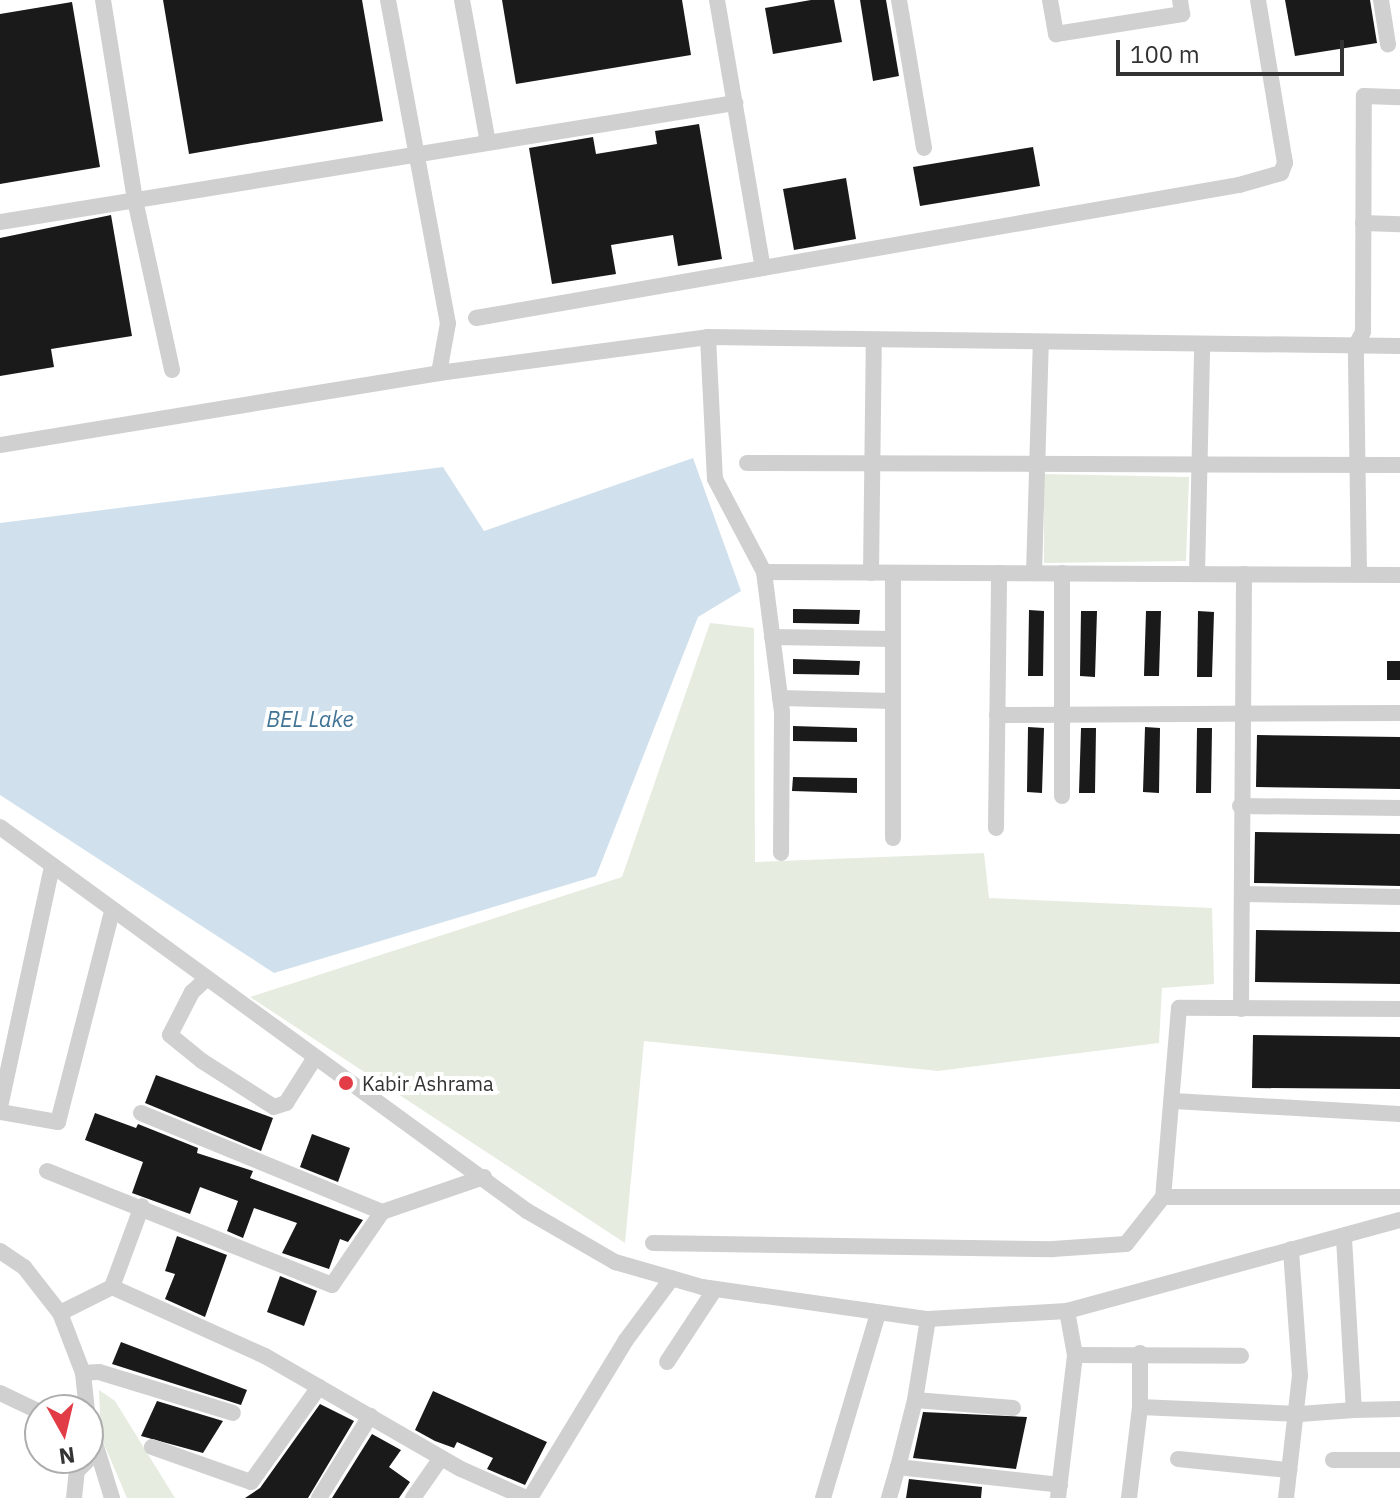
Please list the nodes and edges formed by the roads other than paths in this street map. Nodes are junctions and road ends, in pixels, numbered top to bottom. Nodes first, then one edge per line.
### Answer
1 (103, 0) edge
2 (388, 0) edge
3 (462, 0) edge
4 (717, 0) edge
5 (899, 0) edge
6 (1050, 0) edge
7 (1180, 0) edge
8 (1258, 0) edge
9 (1381, 0) edge
10 (1388, 44) dead end
11 (1400, 97) edge
12 (735, 103) junction
13 (488, 143) junction
14 (924, 148) dead end
15 (416, 155) junction
16 (135, 200) junction
17 (0, 222) edge
18 (1363, 223) junction
19 (1400, 224) edge
20 (763, 268) junction
21 (476, 318) dead end
22 (708, 337) junction
23 (874, 340) junction
24 (1041, 343) junction
25 (1356, 345) junction
26 (1202, 346) junction
27 (1400, 346) edge
28 (172, 370) dead end
29 (439, 373) junction
30 (0, 445) edge
31 (747, 463) dead end
32 (873, 463) junction
33 (1035, 464) junction
34 (1200, 464) junction
35 (1361, 464) junction
36 (1400, 465) edge
37 (764, 572) junction
38 (871, 573) junction
39 (893, 573) junction
40 (999, 573) junction
41 (1034, 573) junction
42 (1062, 573) junction
43 (1197, 574) junction
44 (1244, 574) junction
45 (1359, 574) junction
46 (1400, 575) edge
47 (772, 637) junction
48 (893, 639) junction
49 (780, 698) junction
50 (893, 701) junction
51 (1243, 713) junction
52 (1400, 713) edge
53 (997, 715) junction
54 (1061, 715) junction
55 (1062, 796) dead end
56 (1240, 806) junction
57 (1400, 808) edge
58 (0, 827) edge
59 (996, 828) dead end
60 (893, 838) dead end
61 (781, 853) dead end
62 (52, 866) junction
63 (1242, 894) junction
64 (1400, 897) edge
65 (112, 912) junction
66 (205, 980) junction
67 (1241, 1009) junction
68 (1400, 1009) edge
69 (314, 1059) junction
70 (1174, 1101) junction
71 (0, 1110) edge
72 (141, 1113) dead end
73 (1400, 1114) edge
74 (47, 1171) dead end
75 (484, 1177) junction
76 (1163, 1197) junction
77 (1400, 1197) edge
78 (142, 1206) junction
79 (382, 1212) junction
80 (1400, 1221) edge
81 (1344, 1238) junction
82 (653, 1243) dead end
83 (1291, 1249) junction
84 (0, 1251) edge
85 (672, 1278) junction
86 (112, 1287) junction
87 (715, 1289) junction
88 (1067, 1311) junction
89 (60, 1313) junction
90 (878, 1313) junction
91 (928, 1319) junction
92 (1140, 1353) junction
93 (1075, 1355) junction
94 (1241, 1356) dead end
95 (667, 1362) dead end
96 (83, 1373) junction
97 (319, 1387) junction
98 (0, 1393) edge
99 (85, 1394) edge
100 (915, 1400) junction
101 (24, 1404) edge
102 (1140, 1407) junction
103 (1013, 1408) dead end
104 (1400, 1409) edge
105 (1354, 1410) junction
106 (233, 1413) dead end
107 (1295, 1414) junction
108 (370, 1416) junction
109 (152, 1447) dead end
110 (441, 1458) junction
111 (1178, 1459) dead end
112 (1333, 1460) dead end
113 (1400, 1460) edge
114 (898, 1467) junction
115 (1289, 1470) junction
116 (77, 1474) edge
117 (104, 1474) edge
118 (1059, 1492) edge
119 (74, 1498) edge
120 (112, 1498) edge
121 (319, 1498) edge
122 (413, 1498) edge
123 (528, 1498) edge
124 (823, 1498) edge
125 (889, 1498) edge
126 (1129, 1498) edge
127 (1286, 1498) edge

1 - 16 street
2 - 15 street
3 - 13 street
4 - 12 street
5 - 14 street
6 - 7 street
8 - 20 street
9 - 10 street
11 - 18 street
12 - 13 street
12 - 20 street
13 - 15 street
15 - 16 street
15 - 29 street
16 - 17 street
16 - 28 street
18 - 19 street
18 - 25 street
20 - 21 street
22 - 23 street
22 - 29 street
22 - 37 street
23 - 24 street
23 - 32 street
24 - 26 street
24 - 33 street
25 - 26 street
25 - 27 street
25 - 35 street
26 - 34 street
29 - 30 street
31 - 32 street
32 - 33 street
32 - 38 street
33 - 34 street
33 - 41 street
34 - 35 street
34 - 43 street
35 - 36 street
35 - 45 street
37 - 38 street
37 - 47 street
38 - 39 street
39 - 40 street
39 - 48 street
40 - 41 street
40 - 53 street
41 - 42 street
42 - 43 street
42 - 54 street
43 - 44 street
44 - 45 street
44 - 51 street
45 - 46 street
47 - 48 street
47 - 49 street
48 - 50 street
49 - 50 street
49 - 61 street
50 - 60 street
51 - 52 street
51 - 54 street
51 - 56 street
53 - 54 street
53 - 59 street
54 - 55 street
56 - 57 street
56 - 63 street
58 - 62 street
62 - 65 street
62 - 71 street
63 - 64 street
63 - 67 street
65 - 66 street
65 - 71 street
66 - 69 street
66 - 69 street
67 - 68 street
67 - 70 street
69 - 75 street
70 - 73 street
70 - 76 street
72 - 79 street
74 - 78 street
75 - 79 street
75 - 85 street
76 - 77 street
76 - 82 street
78 - 79 street
78 - 86 street
80 - 81 street
81 - 83 street
81 - 105 street
83 - 88 street
83 - 107 street
84 - 89 street
85 - 87 street
85 - 123 street
86 - 89 street
86 - 97 street
87 - 90 street
87 - 95 street
88 - 91 street
88 - 93 street
89 - 96 street
90 - 91 street
90 - 124 street
91 - 100 street
92 - 93 street
92 - 94 street
92 - 102 street
93 - 118 street
96 - 99 street
96 - 106 street
97 - 108 street
97 - 109 street
98 - 101 street
100 - 103 street
100 - 114 street
102 - 107 street
102 - 126 street
104 - 105 street
105 - 107 street
107 - 115 street
108 - 110 street
108 - 121 street
110 - 122 street
110 - 123 street
111 - 115 street
112 - 113 street
114 - 118 street
114 - 125 street
115 - 127 street
116 - 119 street
117 - 120 street

